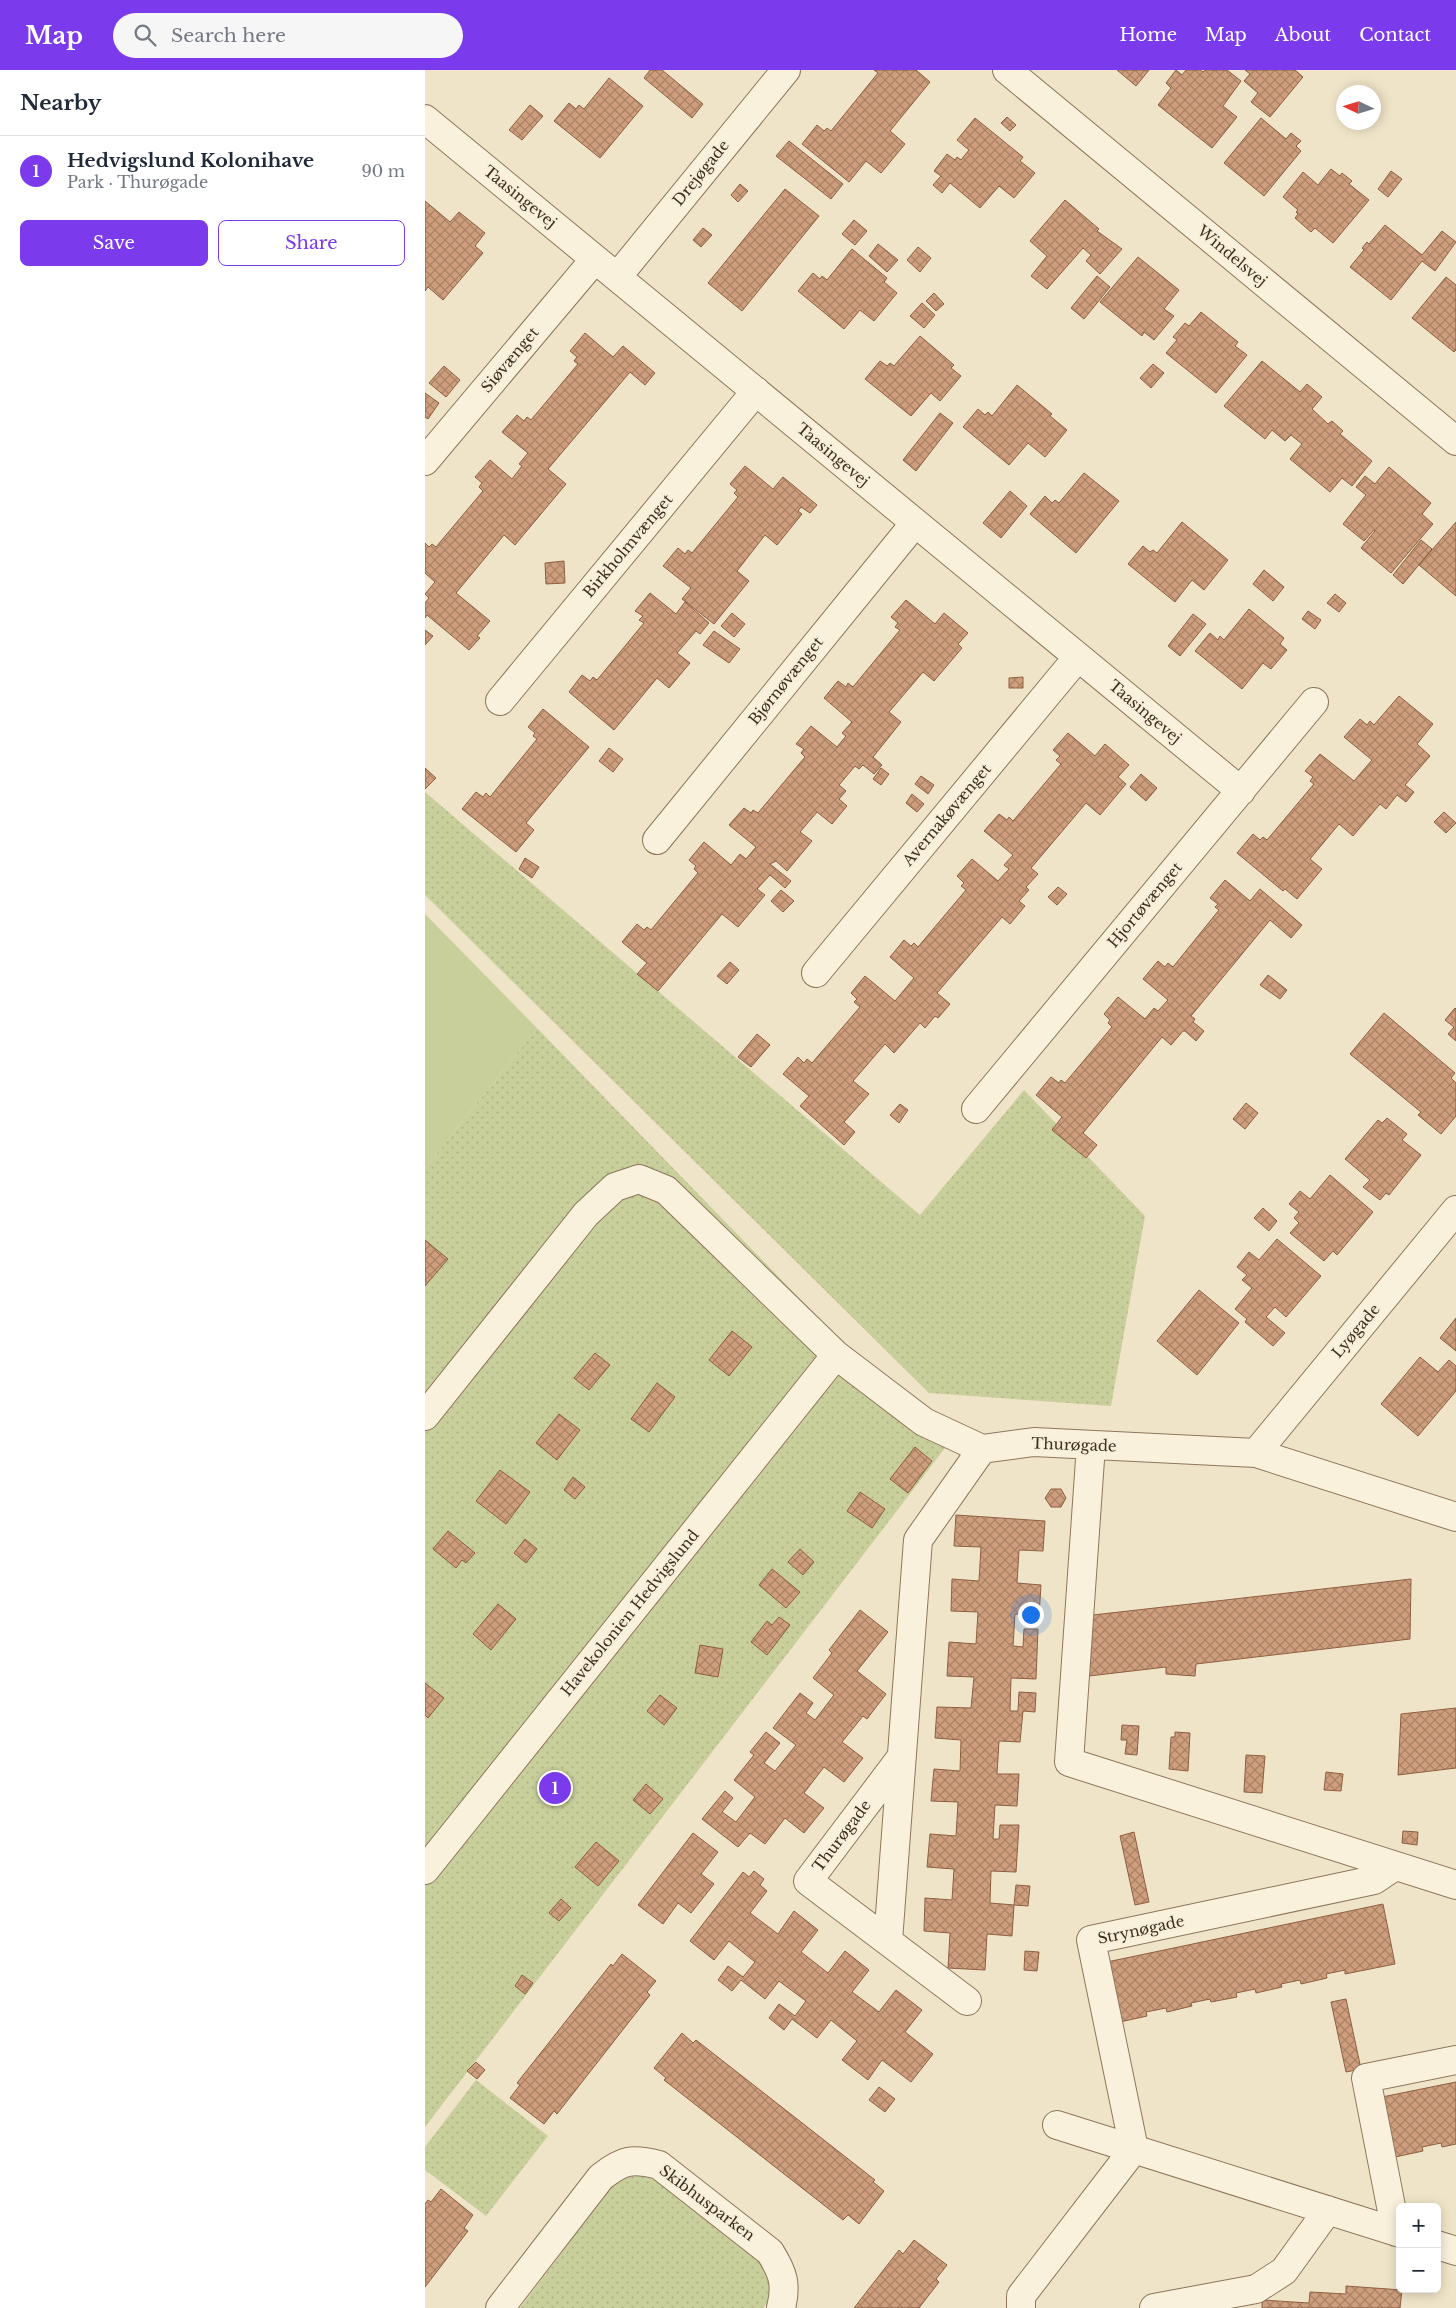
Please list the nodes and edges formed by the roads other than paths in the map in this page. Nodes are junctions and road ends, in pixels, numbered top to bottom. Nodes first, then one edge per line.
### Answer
1 (786, 70) edge
2 (1007, 70) edge
3 (428, 128) edge
4 (595, 259) junction
5 (617, 277) junction
6 (756, 391) junction
7 (1456, 441) edge
8 (425, 461) edge
9 (915, 523) junction
10 (1078, 657) junction
11 (500, 701) dead end
12 (1314, 702) dead end
13 (1241, 791) junction
14 (657, 840) dead end
15 (816, 973) dead end
16 (976, 1109) dead end
17 (1456, 1210) edge
18 (836, 1356) junction
19 (425, 1416) edge
20 (1091, 1445) junction
21 (982, 1449) junction
22 (1256, 1453) junction
23 (1456, 1517) edge
24 (900, 1759) junction
25 (1395, 1866) junction
26 (425, 1870) edge
27 (1456, 1885) edge
28 (888, 1941) junction
29 (967, 2001) dead end
30 (1456, 2060) edge
31 (1057, 2125) dead end
32 (1134, 2149) junction
33 (1328, 2210) junction
34 (1396, 2222) edge
35 (1396, 2231) edge
36 (1441, 2246) edge
37 (1456, 2251) edge
38 (500, 2308) edge
39 (781, 2308) edge
40 (1021, 2308) edge
41 (1154, 2308) edge

1 - 5 street, Drejøgade
2 - 7 street, Windelsvej
3 - 4 street, Taasingevej
4 - 5 street, Taasingevej
4 - 8 street, Siøvænget
5 - 6 street, Taasingevej
6 - 9 street, Taasingevej
6 - 11 street, Birkholmvænget
9 - 10 street, Taasingevej
9 - 14 street, Bjørnøvænget
10 - 13 street, Taasingevej
10 - 15 street, Avernakøvænget
12 - 13 street, Hjortøvænget
13 - 16 street, Hjortøvænget
17 - 22 street, Lyøgade
18 - 19 street
18 - 21 street
18 - 26 street, Havekolonien Hedvigslund
20 - 21 street, Thurøgade
20 - 22 street, Thurøgade
20 - 25 street
21 - 24 street, Thurøgade
22 - 23 street, Thurøgade
24 - 28 street, Thurøgade
24 - 28 street, Thurøgade
25 - 27 street
25 - 32 street, Strynøgade
28 - 29 street, Thurøgade
30 - 34 street
31 - 32 street
32 - 33 street
32 - 40 street
33 - 35 street
33 - 41 street
36 - 37 street
38 - 39 street, Skibhusparken

